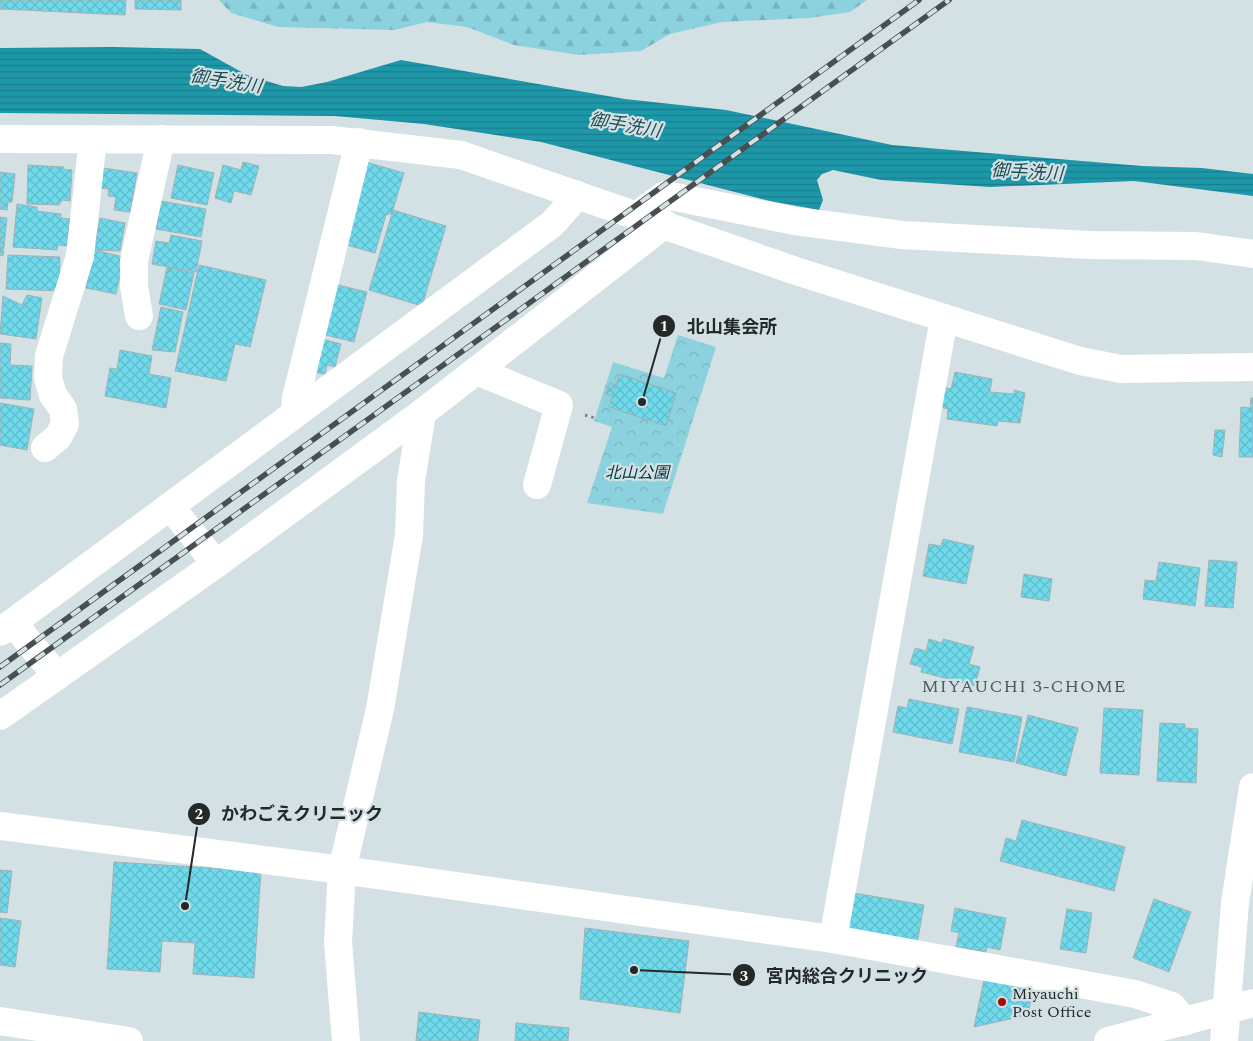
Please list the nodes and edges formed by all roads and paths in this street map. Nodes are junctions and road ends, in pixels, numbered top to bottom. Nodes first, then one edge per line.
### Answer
1 (0, 139) edge
2 (92, 139) junction
3 (161, 139) junction
4 (359, 142) junction
5 (575, 194) junction
6 (637, 215) junction
7 (665, 224) junction
8 (1253, 254) edge
9 (138, 316) dead end
10 (944, 318) junction
11 (1253, 367) edge
12 (477, 371) junction
13 (422, 413) junction
14 (295, 414) junction
15 (45, 448) dead end
16 (537, 485) dead end
17 (170, 506) junction
18 (216, 564) junction
19 (6, 627) edge
20 (57, 676) junction
21 (0, 716) edge
22 (1253, 787) edge
23 (0, 826) edge
24 (342, 870) junction
25 (833, 939) junction
26 (1253, 1003) edge
27 (1226, 1010) junction
28 (0, 1021) edge
29 (1184, 1022) junction
30 (129, 1041) edge
31 (346, 1041) edge
32 (1108, 1041) edge
33 (1224, 1041) edge

1 - 2 street
2 - 3 street
2 - 15 street
3 - 4 street
3 - 9 street
4 - 5 street
4 - 14 street
5 - 6 street
5 - 14 street
6 - 7 street
6 - 8 street
7 - 10 street
7 - 12 street
10 - 11 street
10 - 25 street
12 - 13 street
12 - 16 street
13 - 18 street
13 - 24 street
14 - 17 street
17 - 18 street
17 - 19 street
18 - 20 street
19 - 20 street
20 - 21 street
22 - 27 street
23 - 24 street
24 - 25 street
24 - 31 street
25 - 29 street
26 - 27 street
27 - 29 street
27 - 33 street
28 - 30 street
29 - 32 street

